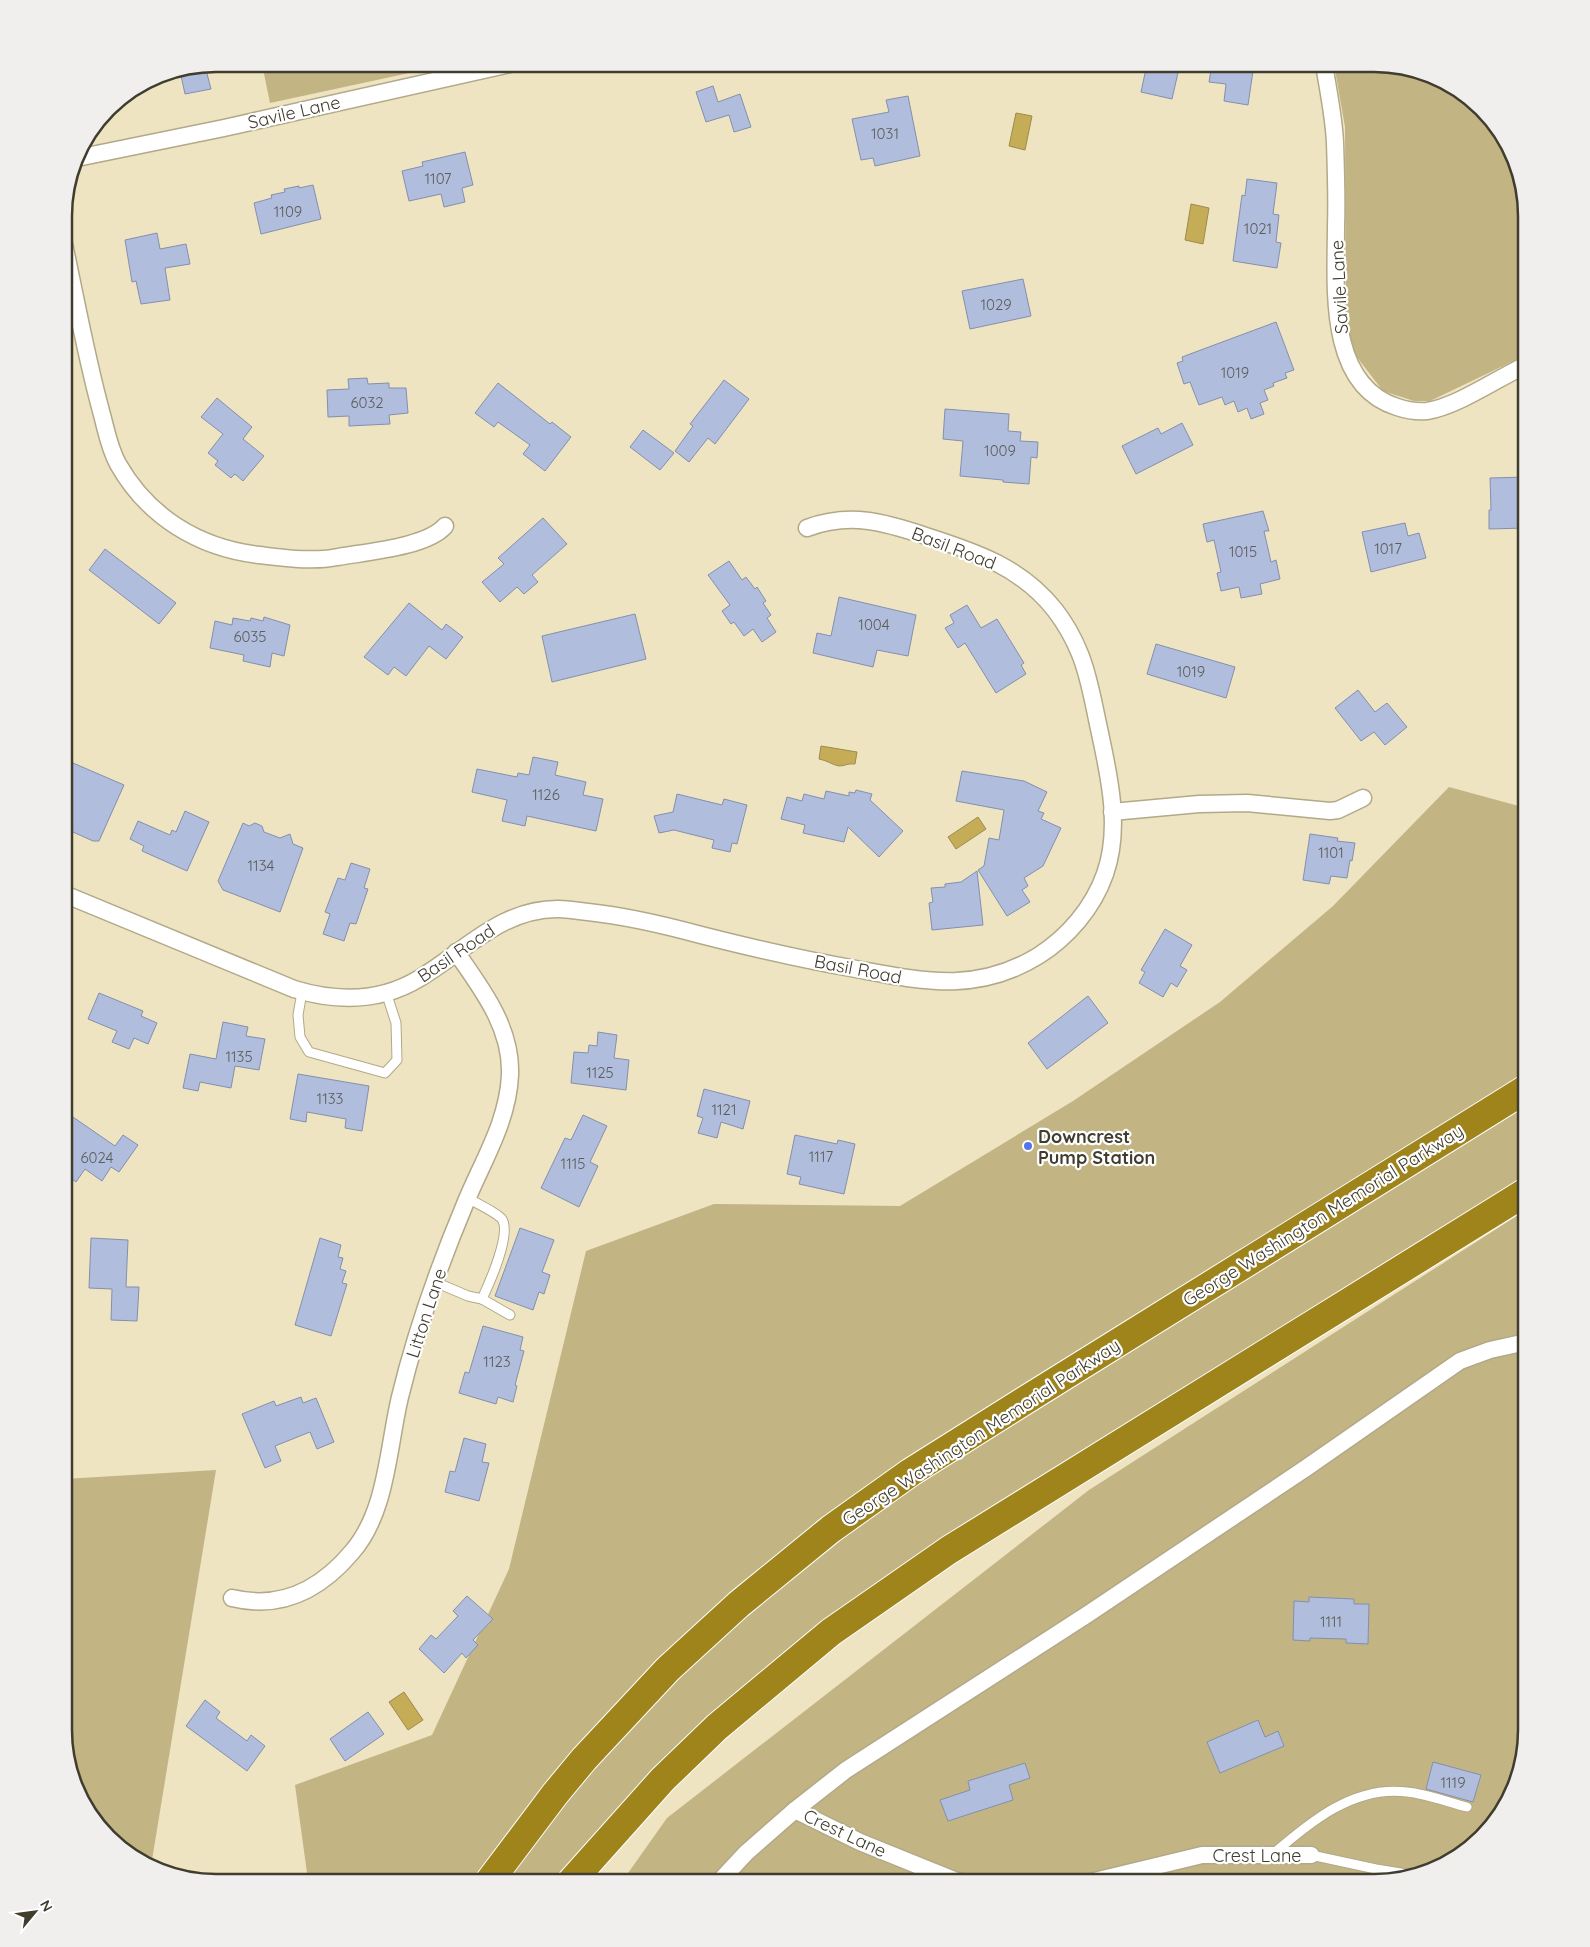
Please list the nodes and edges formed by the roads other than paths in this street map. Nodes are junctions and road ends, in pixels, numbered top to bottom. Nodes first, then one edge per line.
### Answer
1 (470, 73) edge
2 (1325, 73) edge
3 (86, 156) edge
4 (73, 287) edge
5 (1518, 369) edge
6 (445, 526) dead end
7 (807, 528) dead end
8 (1363, 798) dead end
9 (1112, 812) junction
10 (73, 898) edge
11 (456, 952) junction
12 (302, 992) junction
13 (386, 992) junction
14 (1518, 1095) edge
15 (1518, 1197) edge
16 (467, 1198) junction
17 (435, 1282) junction
18 (482, 1298) junction
19 (510, 1315) dead end
20 (1518, 1344) edge
21 (232, 1598) dead end
22 (1466, 1807) dead end
23 (795, 1810) junction
24 (1273, 1854) junction
25 (1311, 1855) joint
26 (1397, 1872) edge
27 (495, 1874) edge
28 (578, 1874) edge
29 (726, 1874) edge
30 (939, 1874) edge
31 (1123, 1874) edge

1 - 3 street, Savile Lane
2 - 5 street, Savile Lane
4 - 6 street
7 - 9 street, Basil Road
8 - 9 street
9 - 11 street, Basil Road
10 - 12 street, Basil Road
11 - 13 street, Basil Road
11 - 16 street, Litton Lane
12 - 13 street, Basil Road
12 - 13 lane
14 - 27 highway, George Washington Memorial Parkway
15 - 28 highway
16 - 17 street, Litton Lane
16 - 18 lane
17 - 18 lane
17 - 21 street, Litton Lane
18 - 19 lane
20 - 23 street
22 - 24 lane
23 - 29 street, Crest Lane
23 - 30 street, Crest Lane
24 - 25 street, Crest Lane
24 - 31 street, Crest Lane
25 - 26 lane

